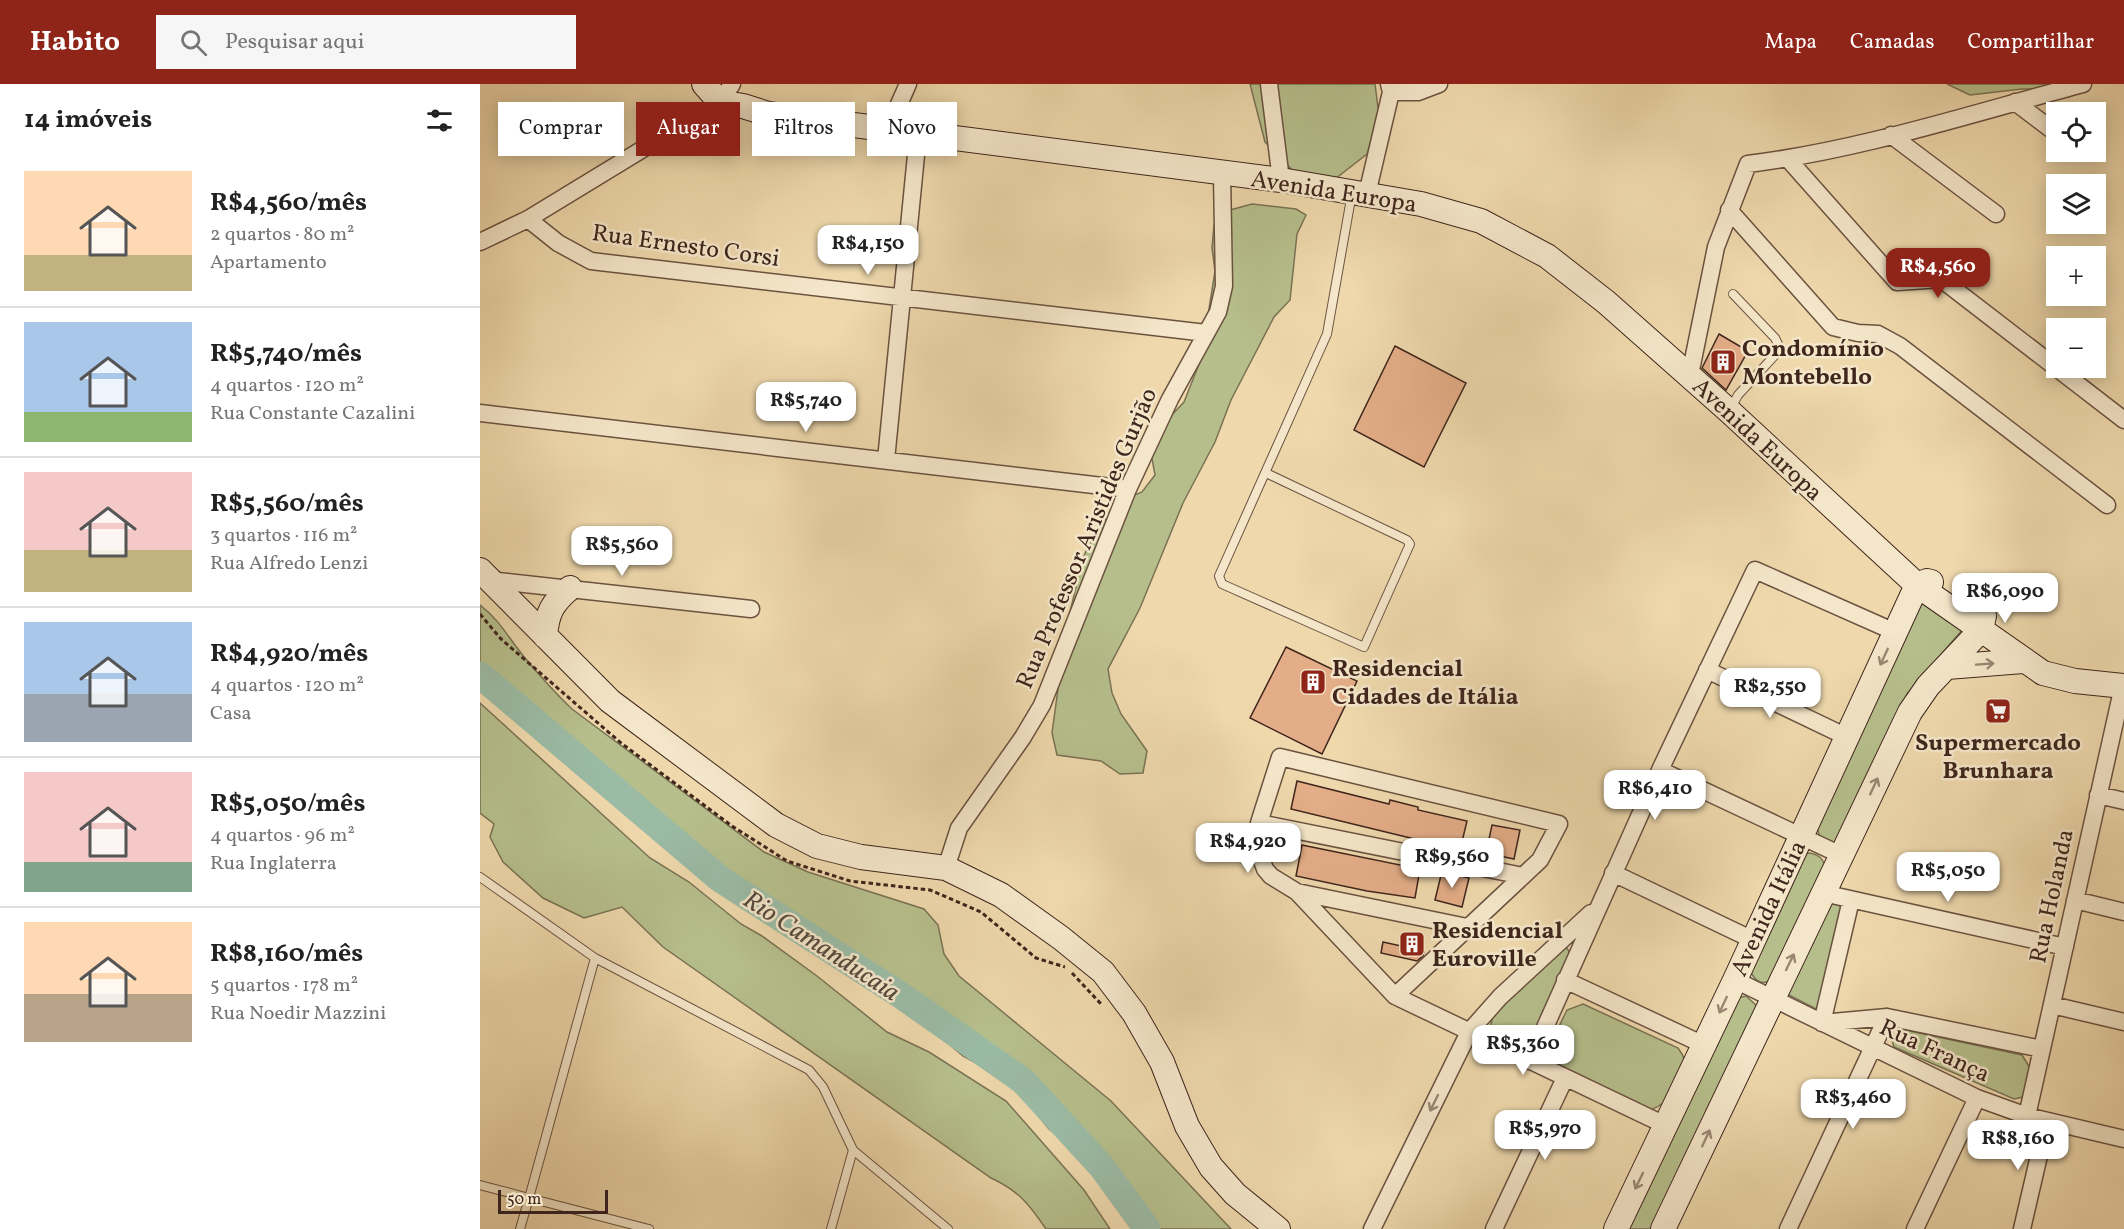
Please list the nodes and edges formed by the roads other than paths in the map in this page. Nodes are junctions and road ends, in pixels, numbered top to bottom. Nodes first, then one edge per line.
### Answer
1 (704, 84) edge
2 (908, 84) edge
3 (1269, 84) edge
4 (1439, 84) edge
5 (2083, 84) edge
6 (1390, 88) edge
7 (726, 93) edge
8 (900, 102) edge
9 (2015, 102) junction
10 (2046, 125) edge
11 (867, 128) edge
12 (1891, 135) junction
13 (957, 140) edge
14 (916, 156) edge
15 (1788, 159) junction
16 (1222, 174) junction
17 (1281, 180) junction
18 (1360, 194) junction
19 (1729, 210) junction
20 (1996, 214) dead end
21 (528, 219) junction
22 (480, 242) edge
23 (1733, 294) dead end
24 (902, 297) junction
25 (1206, 333) junction
26 (1690, 375) junction
27 (1729, 411) junction
28 (480, 413) edge
29 (2124, 420) edge
30 (886, 460) junction
31 (1266, 473) junction
32 (1128, 489) junction
33 (2107, 505) dead end
34 (1844, 519) junction
35 (485, 575) edge
36 (1917, 585) junction
37 (570, 588) junction
38 (1954, 591) junction
39 (752, 609) dead end
40 (1982, 622) junction
41 (1895, 632) junction
42 (545, 636) junction
43 (2023, 661) junction
44 (1947, 667) junction
45 (1707, 670) junction
46 (2075, 681) junction
47 (2123, 686) edge
48 (1847, 737) junction
49 (1660, 770) junction
50 (2098, 795) junction
51 (2124, 801) edge
52 (1267, 825) junction
53 (1801, 836) junction
54 (1841, 855) junction
55 (946, 868) junction
56 (1613, 873) junction
57 (1523, 876) junction
58 (480, 877) edge
59 (1297, 892) junction
60 (1823, 893) junction
61 (1851, 900) junction
62 (2075, 900) junction
63 (1596, 908) junction
64 (2124, 912) edge
65 (1467, 927) junction
66 (1753, 940) junction
67 (2065, 947) junction
68 (595, 958) junction
69 (1735, 980) junction
70 (1565, 981) junction
71 (1395, 996) junction
72 (1773, 999) junction
73 (2052, 1005) junction
74 (1887, 1017) junction
75 (2124, 1022) edge
76 (1822, 1023) junction
77 (1469, 1032) junction
78 (1704, 1045) junction
79 (1873, 1048) junction
80 (2042, 1049) junction
81 (1530, 1060) junction
82 (1565, 1078) junction
83 (1977, 1098) junction
84 (2027, 1116) junction
85 (2047, 1121) junction
86 (1665, 1125) junction
87 (2124, 1139) edge
88 (852, 1150) junction
89 (480, 1185) edge
90 (529, 1198) junction
91 (520, 1229) edge
92 (649, 1229) edge
93 (831, 1229) edge
94 (948, 1229) edge
95 (1278, 1229) edge
96 (1372, 1229) edge
97 (1494, 1229) edge
98 (1616, 1229) edge
99 (1663, 1229) edge
100 (1788, 1229) edge
101 (1915, 1229) edge
102 (2022, 1229) edge

1 - 7 street
2 - 8 street
3 - 17 street
4 - 6 street
5 - 9 street
6 - 18 street
7 - 11 street, Avenida Europa
7 - 21 street
9 - 10 street
9 - 12 street
12 - 15 street
12 - 20 street
13 - 16 street, Avenida Europa
14 - 24 street
15 - 19 street
15 - 29 street
16 - 17 street, Avenida Europa
16 - 25 street, Rua Professor Aristides Gurjão
17 - 18 street, Avenida Europa
18 - 26 street, Avenida Europa
18 - 31 lane
19 - 26 street
19 - 33 street
21 - 22 street
21 - 24 street, Rua Ernesto Corsi
23 - 27 lane
24 - 25 street, Rua Ernesto Corsi
24 - 30 street
25 - 32 street, Rua Professor Aristides Gurjão
26 - 27 street, Avenida Europa
27 - 34 street, Avenida Europa
28 - 30 street
30 - 32 street
31 - 31 lane
32 - 55 street, Rua Professor Aristides Gurjão
34 - 36 street, Avenida Europa
34 - 38 street, Avenida Europa
35 - 37 street
35 - 42 street
36 - 38 street
36 - 40 street, Avenida Europa
36 - 41 street, Avenida Itália
37 - 39 street
37 - 42 street
38 - 40 street, Avenida Europa
40 - 43 street, Avenida Europa
40 - 44 street, Avenida Itália
40 - 46 street, Avenida Europa
41 - 45 street
41 -> 48 street, Avenida Itália
42 - 55 street
44 -> 43 street
43 - 46 street, Avenida Europa
54 -> 44 street, Avenida Itália
45 - 48 street
45 - 49 street
46 - 47 street, Avenida Europa
47 - 50 street, Rua Holanda
48 - 53 street, Avenida Itália
49 - 53 street
49 - 56 street
50 - 51 street
50 - 62 street, Rua Holanda
52 - 57 street
52 - 57 street
52 - 59 street
53 - 54 street
53 - 66 street, Avenida Itália
54 - 60 street, Avenida Itália
55 - 95 street
56 - 63 street
56 - 66 street
57 - 65 street
58 - 68 lane
59 - 65 street
59 - 71 street
60 - 61 street
72 -> 60 street, Avenida Itália
61 - 67 street
61 - 76 street
62 - 64 street
62 - 67 street, Rua Holanda
63 - 70 street
63 - 77 street
65 - 71 street
66 - 69 street, Avenida Itália
67 - 73 street, Rua Holanda
68 - 88 lane
68 - 90 lane
69 - 72 street, Rua França
69 -> 78 street, Avenida Itália
70 - 78 street
70 - 81 street
71 - 77 street
72 - 76 street, Rua França
99 -> 72 street, Avenida Itália
73 - 75 street
73 - 80 street, Rua Holanda
74 - 76 street
74 - 79 street
74 - 80 street
76 - 79 street, Rua França
77 - 81 street
77 -> 96 street
78 - 86 street, Avenida Itália
79 - 83 street, Rua França
79 - 100 street
80 - 84 street, Rua Holanda
81 - 82 street
82 - 86 street
82 - 97 street
83 - 84 street, Rua França
83 - 101 street
84 - 85 street, Rua França
85 - 87 street, Rua França
85 - 102 street
86 -> 98 street, Avenida Itália
88 - 93 lane
88 - 94 lane
89 - 90 lane
90 - 91 lane
90 - 92 lane

